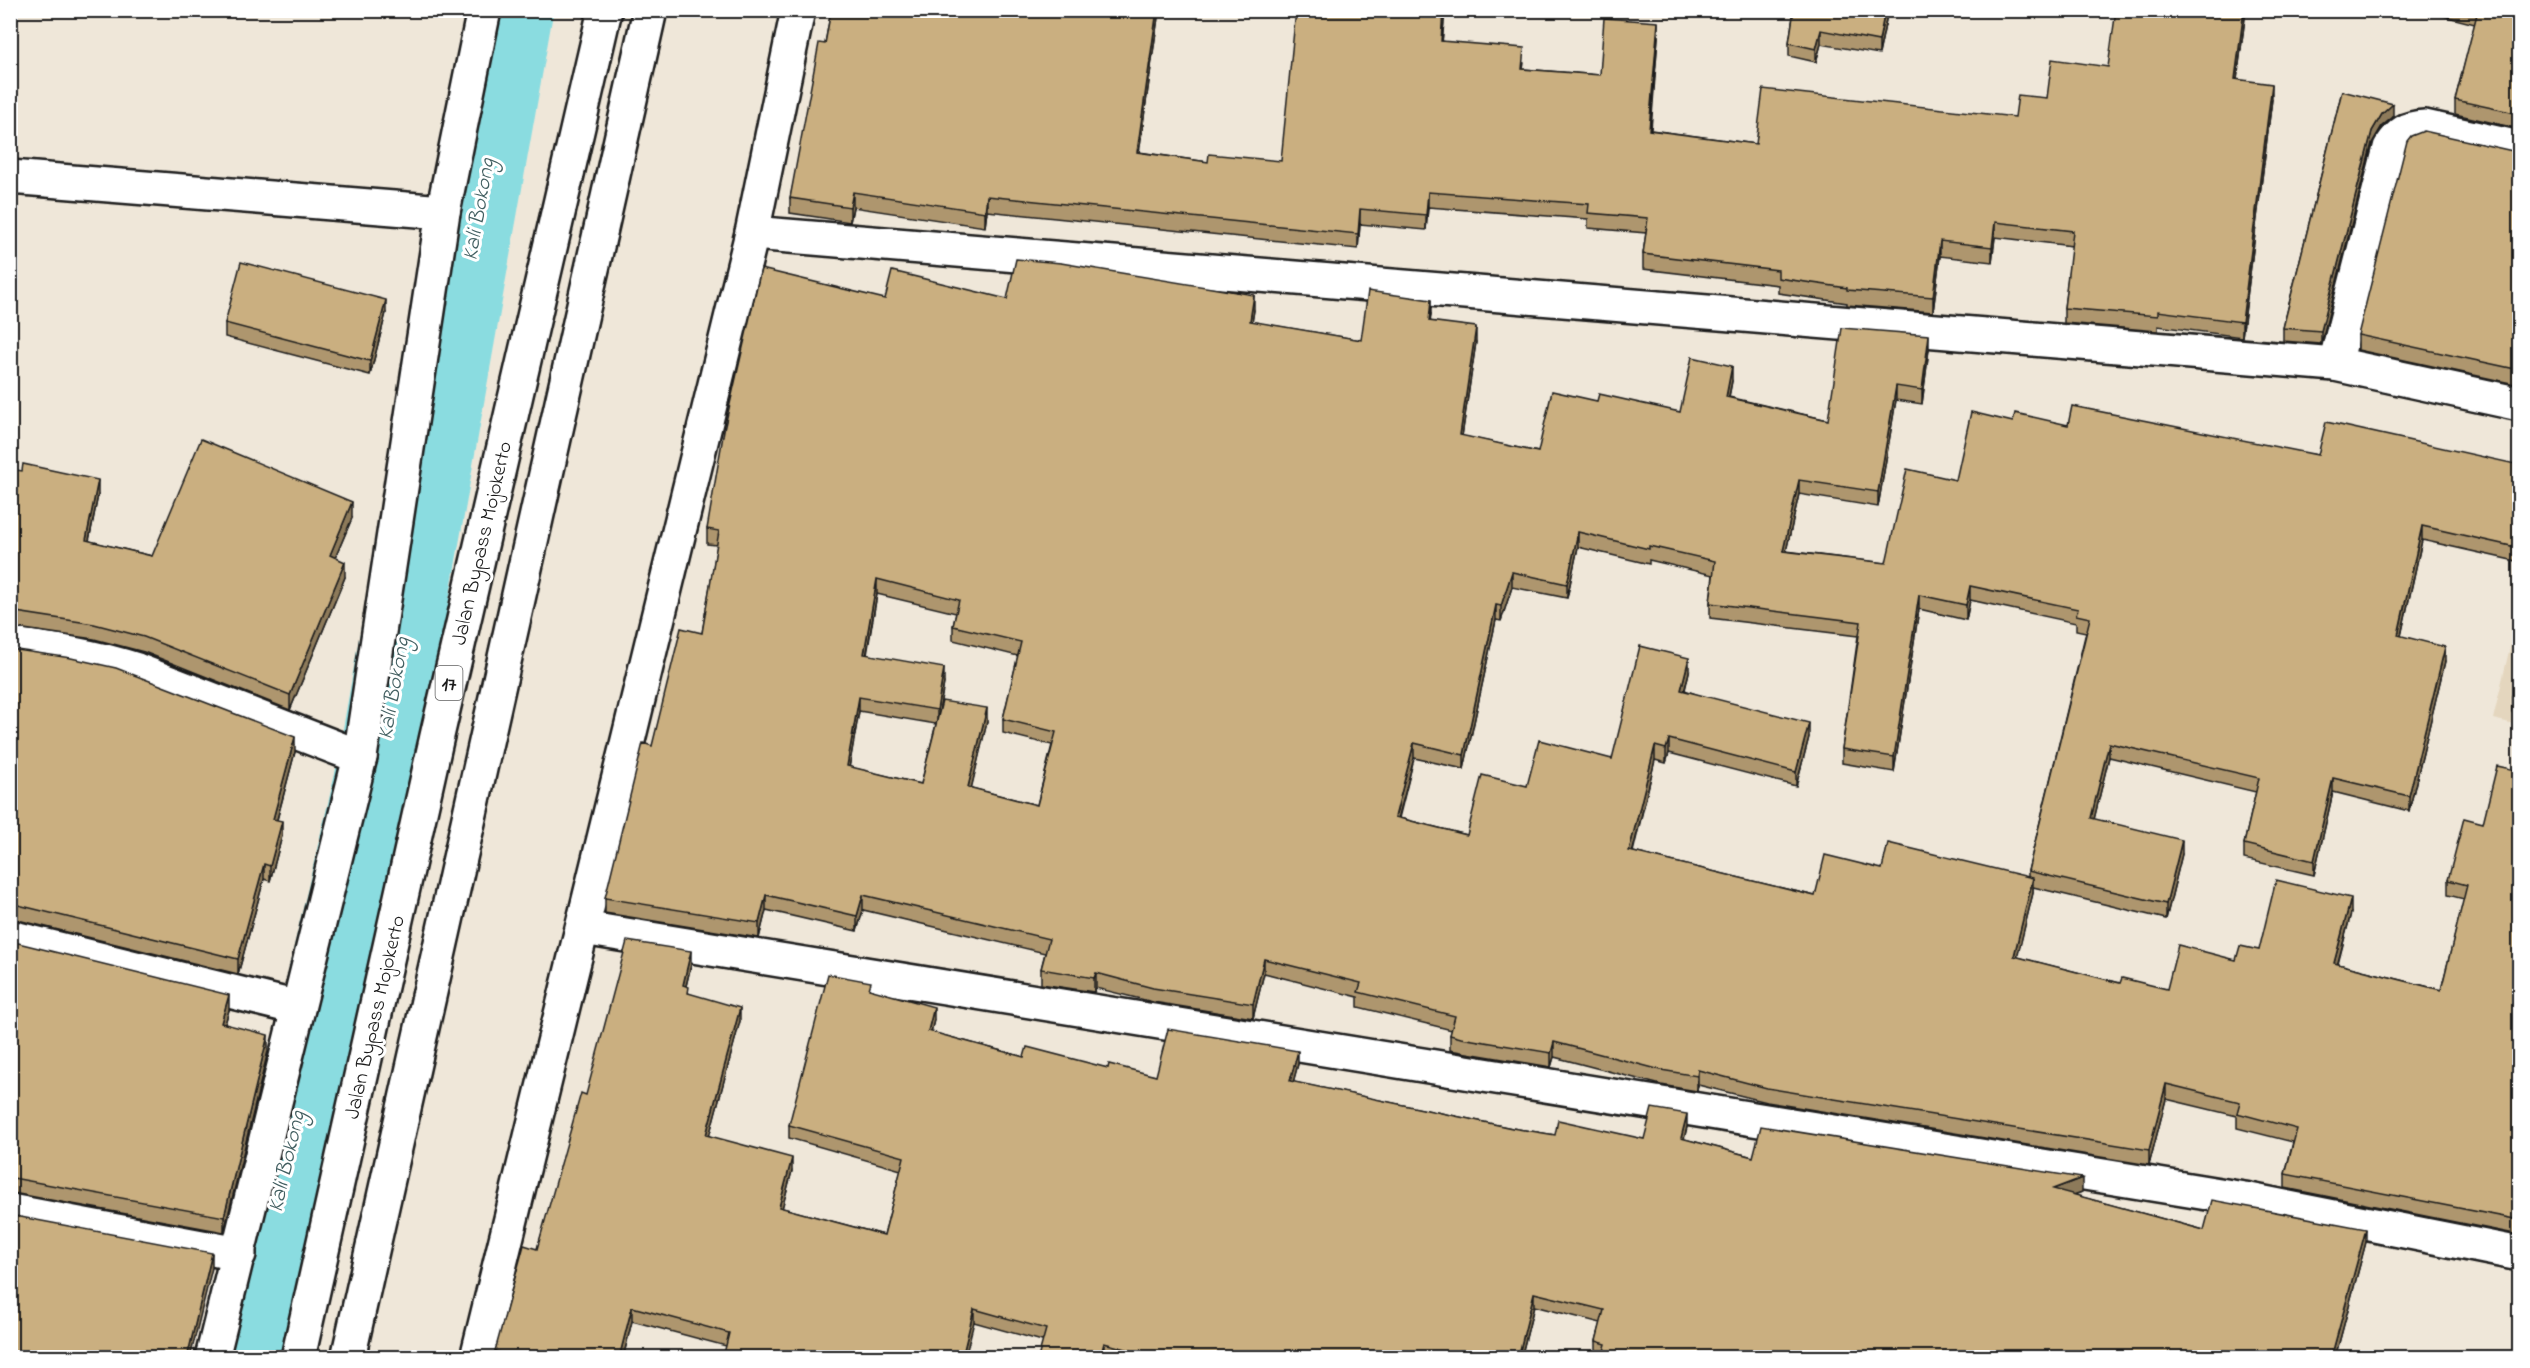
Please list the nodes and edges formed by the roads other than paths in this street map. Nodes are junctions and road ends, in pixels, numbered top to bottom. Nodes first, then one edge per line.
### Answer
1 (484, 10) edge
2 (605, 10) edge
3 (650, 10) edge
4 (798, 10) edge
5 (2520, 148) edge
6 (10, 177) edge
7 (442, 212) junction
8 (752, 233) junction
9 (2335, 364) junction
10 (2520, 404) edge
11 (10, 645) edge
12 (360, 757) junction
13 (583, 928) junction
14 (10, 937) edge
15 (298, 1008) junction
16 (10, 1210) edge
17 (238, 1254) junction
18 (2520, 1254) edge
19 (212, 1358) edge
20 (298, 1358) edge
21 (348, 1358) edge
22 (477, 1358) edge

1 - 7 main road
2 - 20 main road, Jalan Bypass Mojokerto / 17
3 - 21 main road
4 - 8 main road
5 - 9 main road
6 - 7 main road
7 - 12 main road
8 - 9 main road
8 - 13 main road
9 - 10 main road
11 - 12 main road
12 - 15 main road
13 - 18 main road
13 - 22 main road
14 - 15 main road
15 - 17 main road
16 - 17 main road
17 - 19 main road

